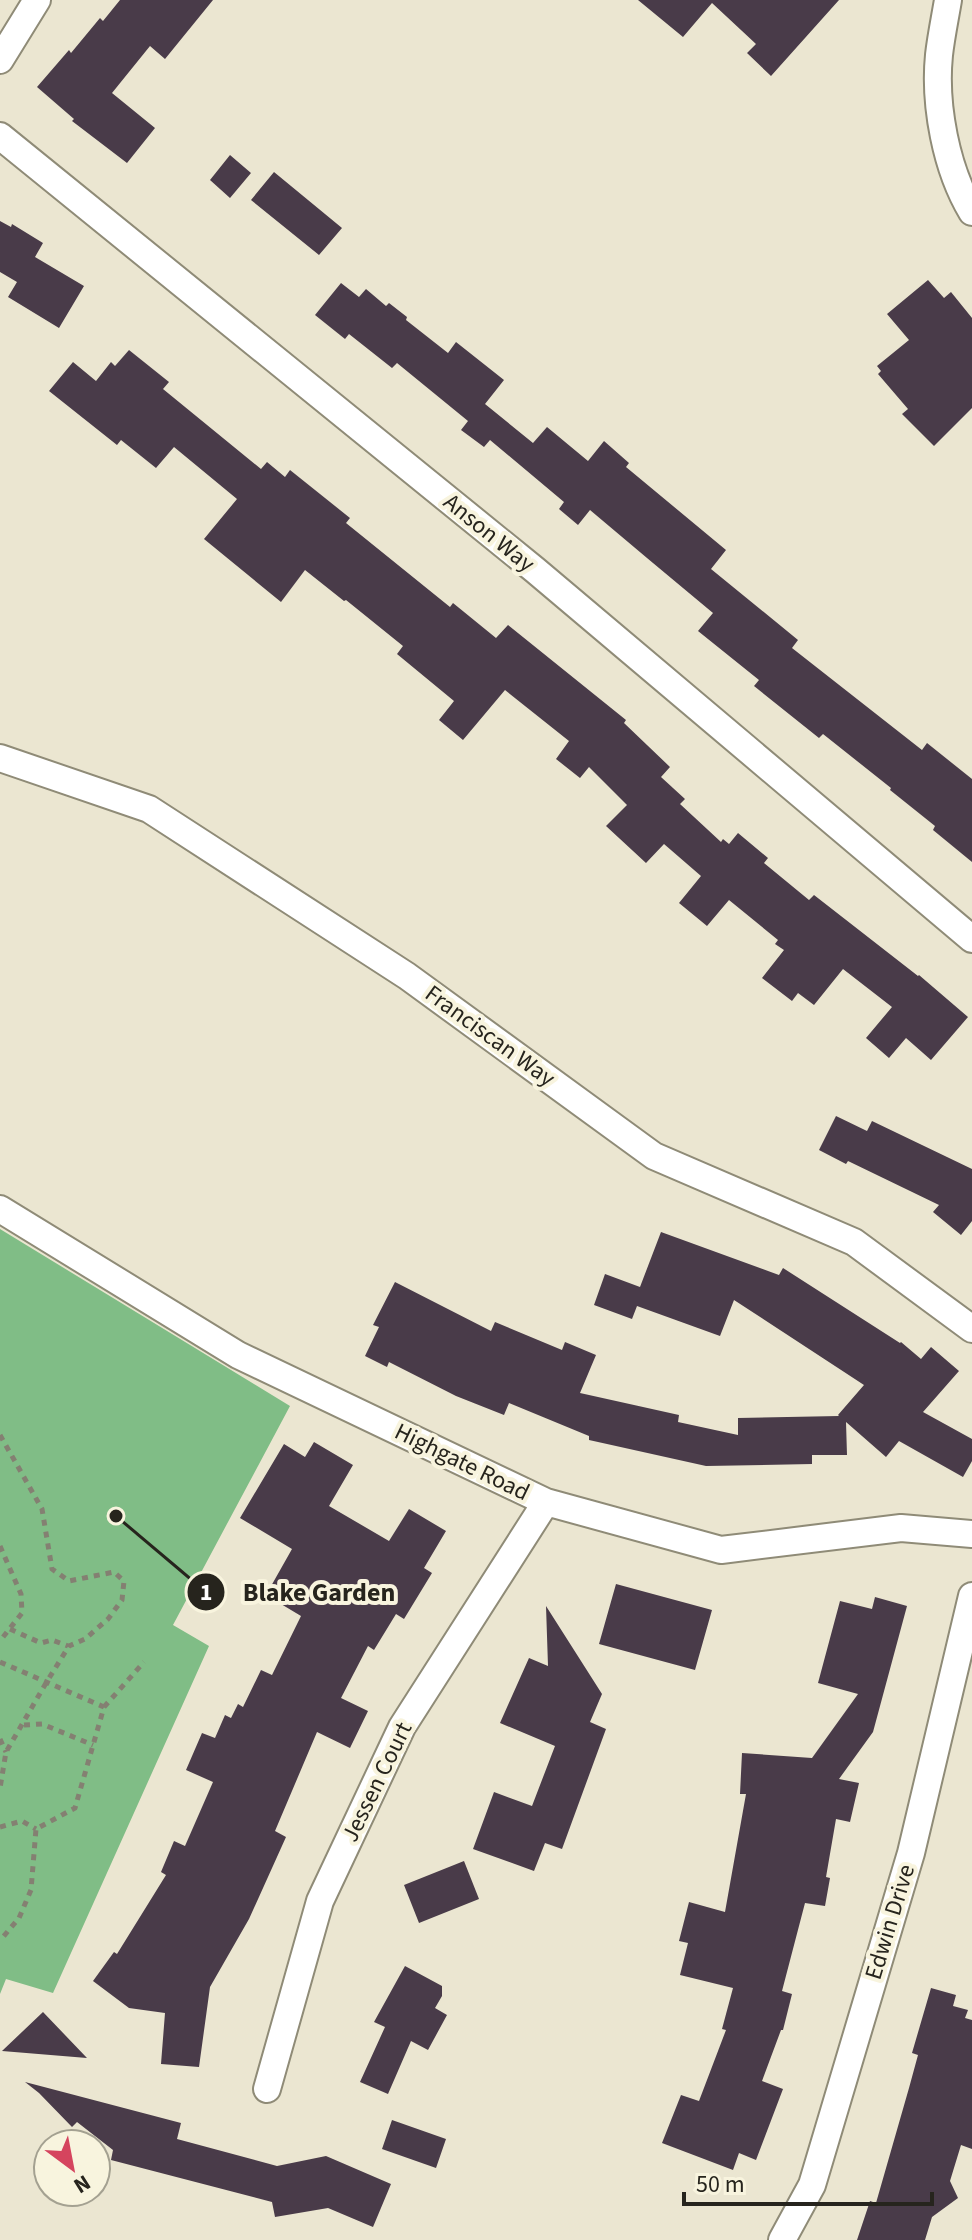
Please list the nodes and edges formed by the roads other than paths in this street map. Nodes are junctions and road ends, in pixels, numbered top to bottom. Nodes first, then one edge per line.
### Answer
1 (37, 0) edge
2 (948, 0) edge
3 (0, 60) edge
4 (0, 136) edge
5 (972, 212) edge
6 (0, 758) edge
7 (972, 939) edge
8 (0, 1209) edge
9 (972, 1329) edge
10 (546, 1502) junction
11 (972, 1534) edge
12 (972, 1596) edge
13 (267, 2089) dead end
14 (782, 2240) edge

1 - 3 street
2 - 5 street
4 - 7 street, Anson Way
6 - 9 street, Franciscan Way
8 - 10 street, Highgate Road
10 - 11 street, Highgate Road
10 - 13 street, Jessen Court
12 - 14 street, Edwin Drive

